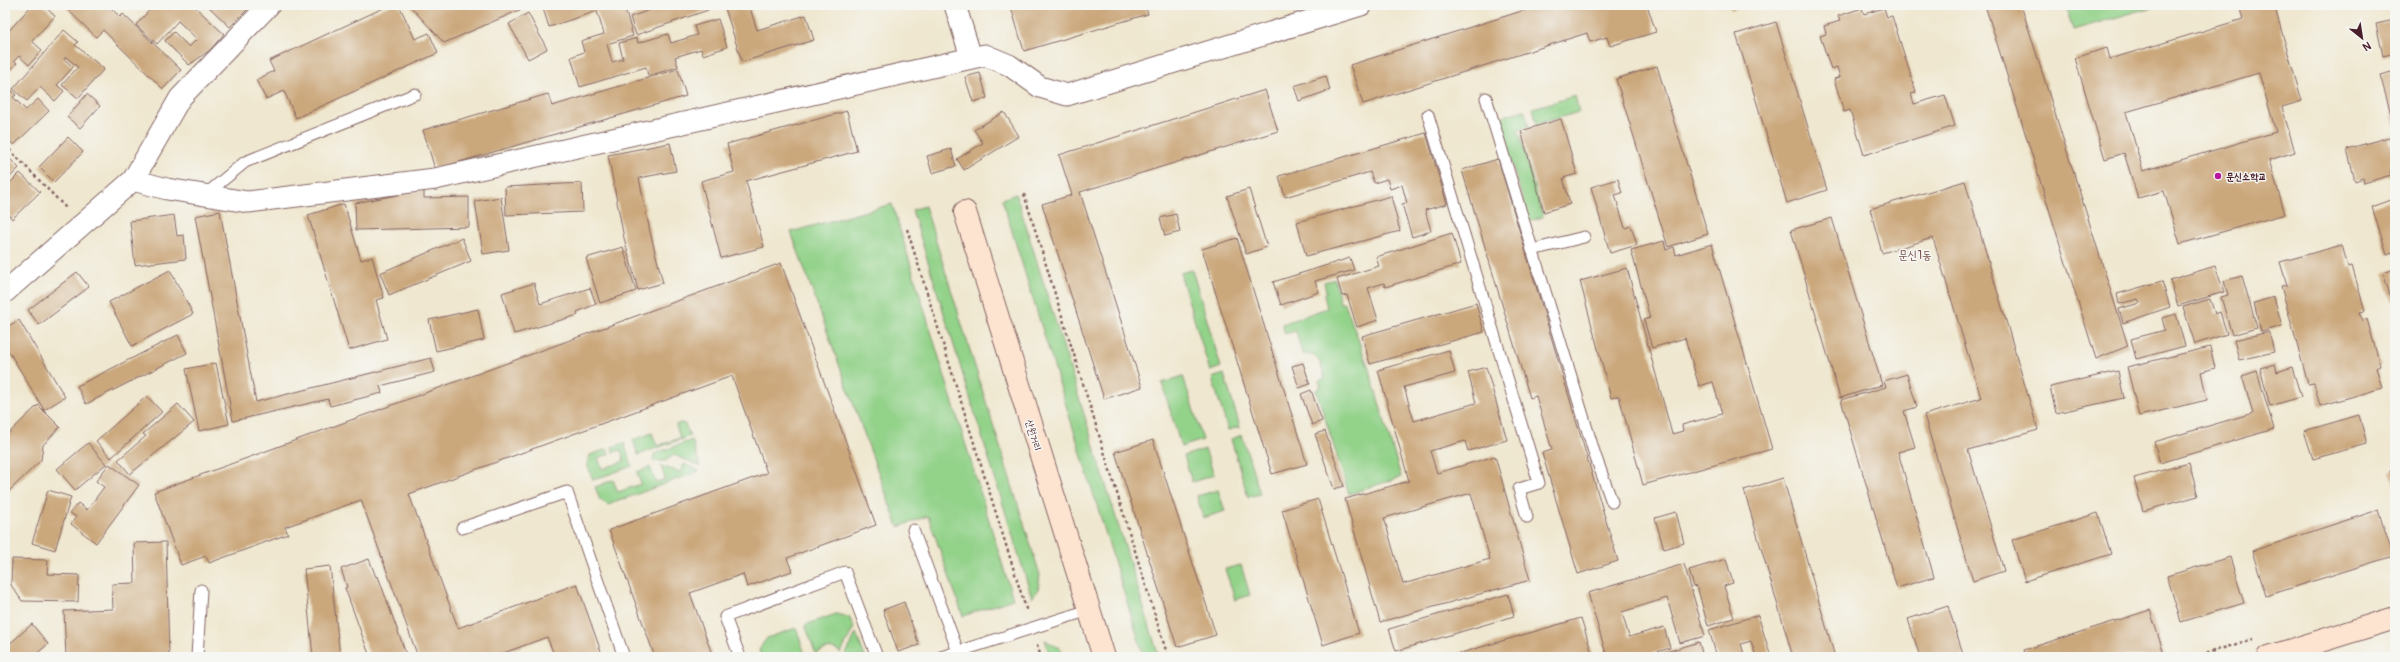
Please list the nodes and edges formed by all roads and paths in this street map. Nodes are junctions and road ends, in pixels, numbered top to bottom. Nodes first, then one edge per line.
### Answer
1 (269, 5) edge
2 (955, 5) edge
3 (1361, 5) edge
4 (971, 56) junction
5 (415, 94) dead end
6 (1486, 98) dead end
7 (1428, 115) dead end
8 (5, 145) edge
9 (133, 180) junction
10 (1024, 194) dead end
11 (205, 195) junction
12 (965, 212) dead end
13 (81, 224) junction
14 (907, 229) dead end
15 (1584, 237) dead end
16 (1532, 250) junction
17 (5, 292) edge
18 (1612, 502) dead end
19 (1527, 517) dead end
20 (462, 528) dead end
21 (914, 530) dead end
22 (201, 590) dead end
23 (1089, 610) junction
24 (2395, 618) edge
25 (1032, 628) junction
26 (959, 654) edge
27 (197, 657) edge
28 (624, 657) edge
29 (740, 657) edge
30 (877, 657) edge
31 (941, 657) edge
32 (1041, 657) edge
33 (1104, 657) edge
34 (1168, 657) edge
35 (2269, 657) edge

1 - 9 street
2 - 4 street
3 - 4 street
4 - 11 street
5 - 11 lane
6 - 16 lane
7 - 19 lane
8 - 13 path
9 - 11 street
9 - 13 street
10 - 34 path
12 - 23 main road, 산원거리
13 - 17 street
14 - 25 path
15 - 16 lane
16 - 18 lane
20 - 28 lane
21 - 26 lane
22 - 27 lane
23 - 25 lane
23 - 33 main road, 산원거리
24 - 35 main road
25 - 26 lane
25 - 32 path
26 - 31 lane
29 - 30 lane

